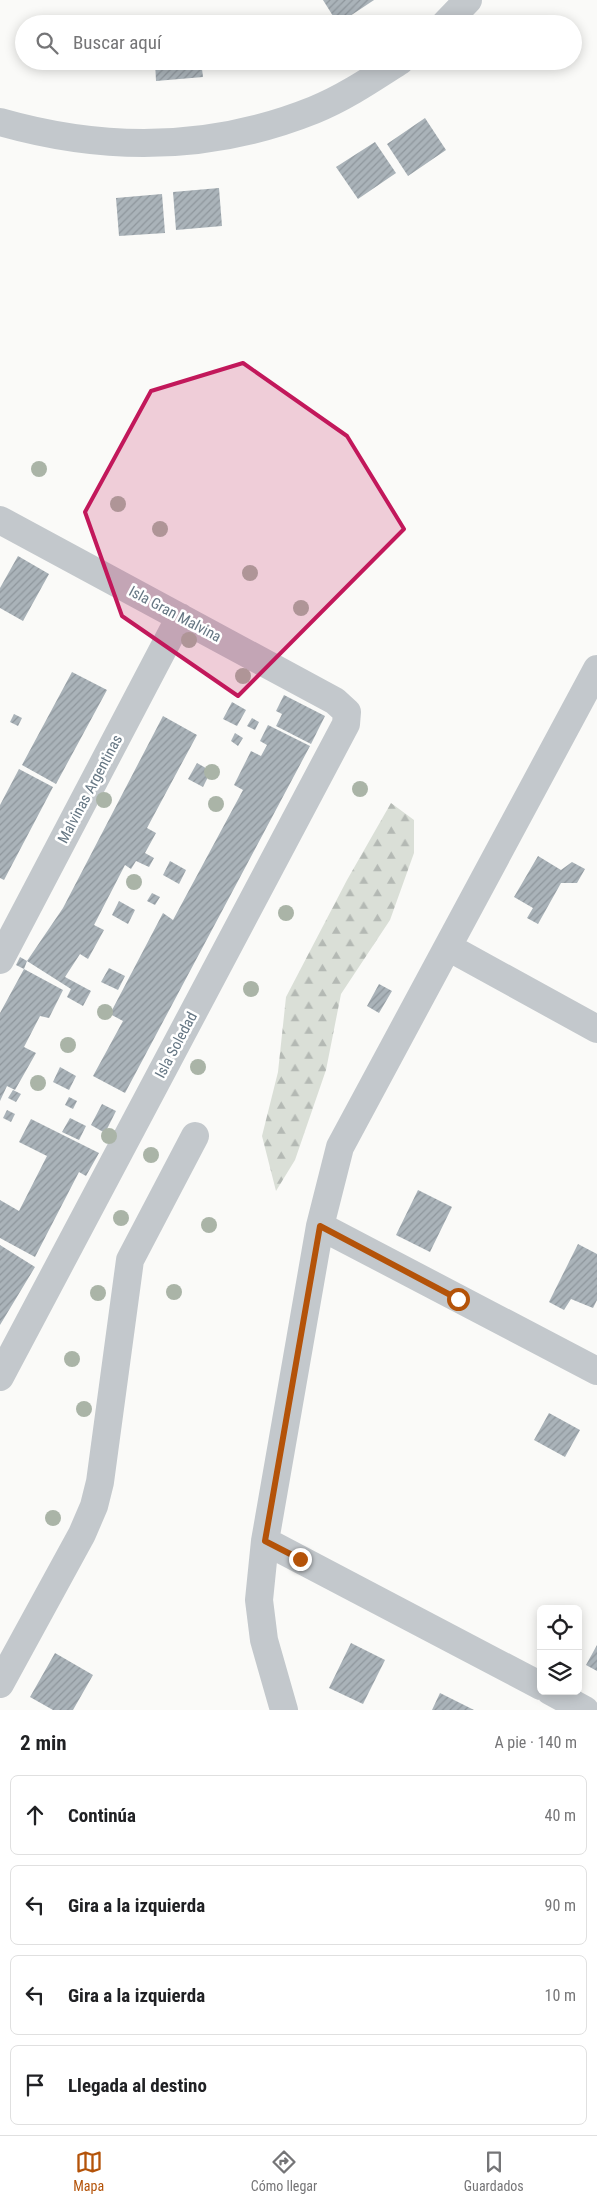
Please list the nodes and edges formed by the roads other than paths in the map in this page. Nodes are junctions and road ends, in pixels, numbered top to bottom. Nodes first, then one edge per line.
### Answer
1 (468, 0) edge
2 (454, 15) edge
3 (386, 70) edge
4 (0, 122) edge
5 (0, 520) edge
6 (180, 618) junction
7 (595, 679) edge
8 (347, 712) joint
9 (448, 947) junction
10 (0, 960) edge
11 (597, 1029) edge
12 (195, 1136) dead end
13 (320, 1226) junction
14 (597, 1371) edge
15 (0, 1377) edge
16 (265, 1541) junction
17 (0, 1684) edge
18 (537, 1684) edge
19 (557, 1695) edge
20 (284, 1710) edge
21 (585, 1710) edge

1 - 2 street
3 - 4 street
5 - 6 street, Isla Gran Malvina
6 - 8 street, Isla Gran Malvina
6 - 10 street, Malvinas Argentinas
7 - 9 street
8 - 15 street, Isla Soledad
9 - 11 street
9 - 13 street
12 - 17 street
13 - 14 street
13 - 16 street
16 - 18 street
16 - 20 street
19 - 21 street

